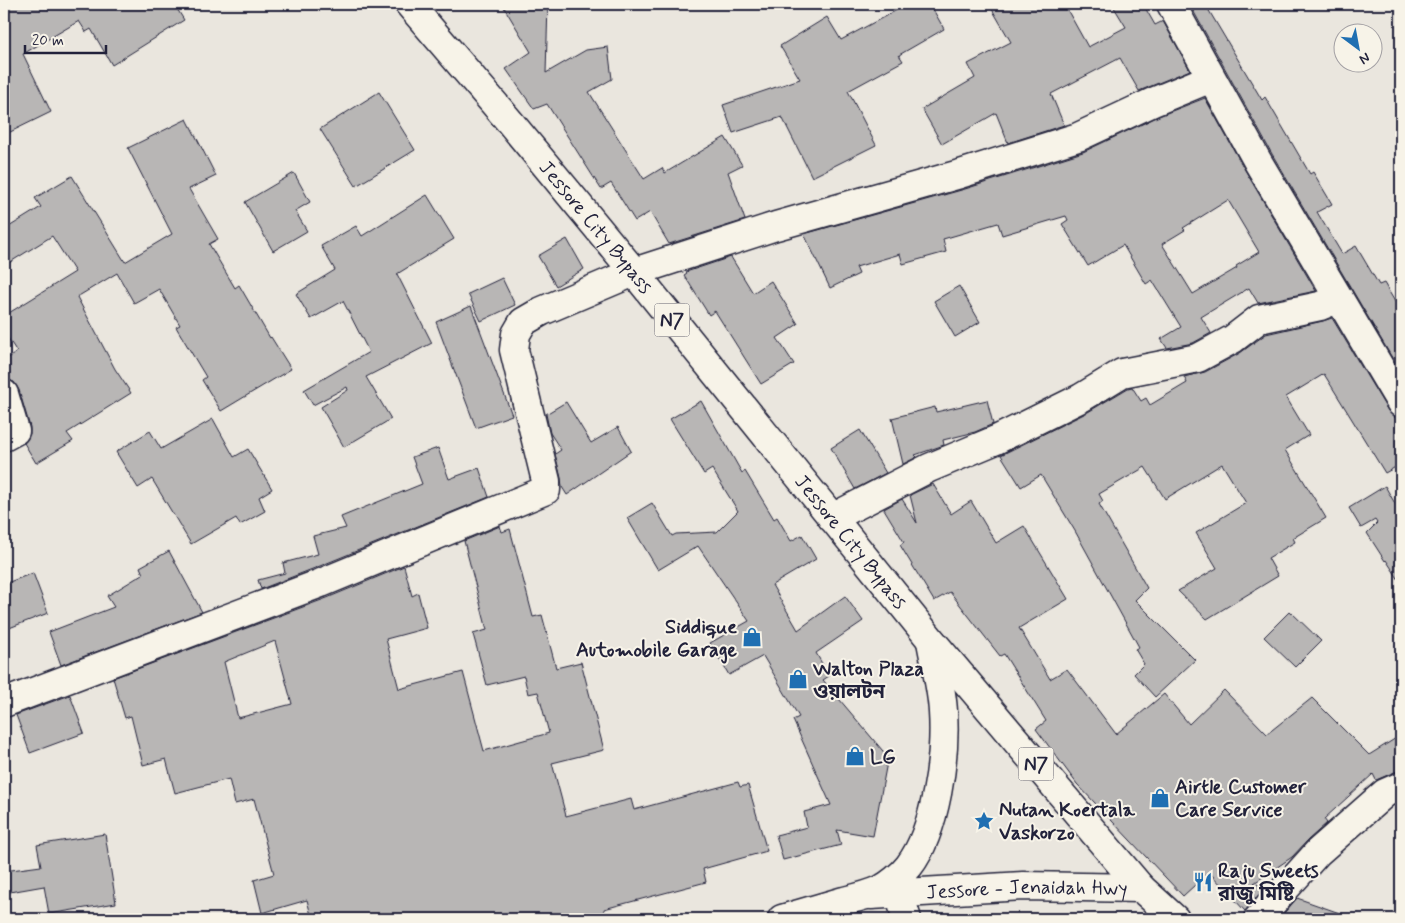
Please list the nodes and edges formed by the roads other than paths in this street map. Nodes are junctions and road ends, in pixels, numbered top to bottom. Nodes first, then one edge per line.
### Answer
1 (409, 4) edge
2 (1171, 4) edge
3 (1212, 78) junction
4 (634, 272) junction
5 (1339, 298) junction
6 (4, 394) edge
7 (1401, 403) edge
8 (4, 437) edge
9 (832, 518) junction
10 (931, 640) junction
11 (4, 703) edge
12 (1401, 786) edge
13 (1141, 888) junction
14 (866, 895) junction
15 (903, 907) edge
16 (795, 917) edge
17 (1175, 919) edge
18 (1258, 919) edge

1 - 4 main road, Jessore City Bypass / N7
2 - 3 main road
3 - 4 main road
3 - 5 main road
4 - 9 main road, Jessore City Bypass / N7
4 - 11 main road
5 - 7 main road
5 - 9 main road
6 - 8 main road
9 - 10 main road, Jessore City Bypass / N7
10 - 13 main road, N7
10 - 14 main road, N7
12 - 18 main road
13 - 15 main road, Jessore - Jenaidah Hwy
13 - 17 main road, Jessore - Jenaidah Hwy / N7
14 - 15 main road, Jessore - Jenaidah Hwy
14 - 16 main road

